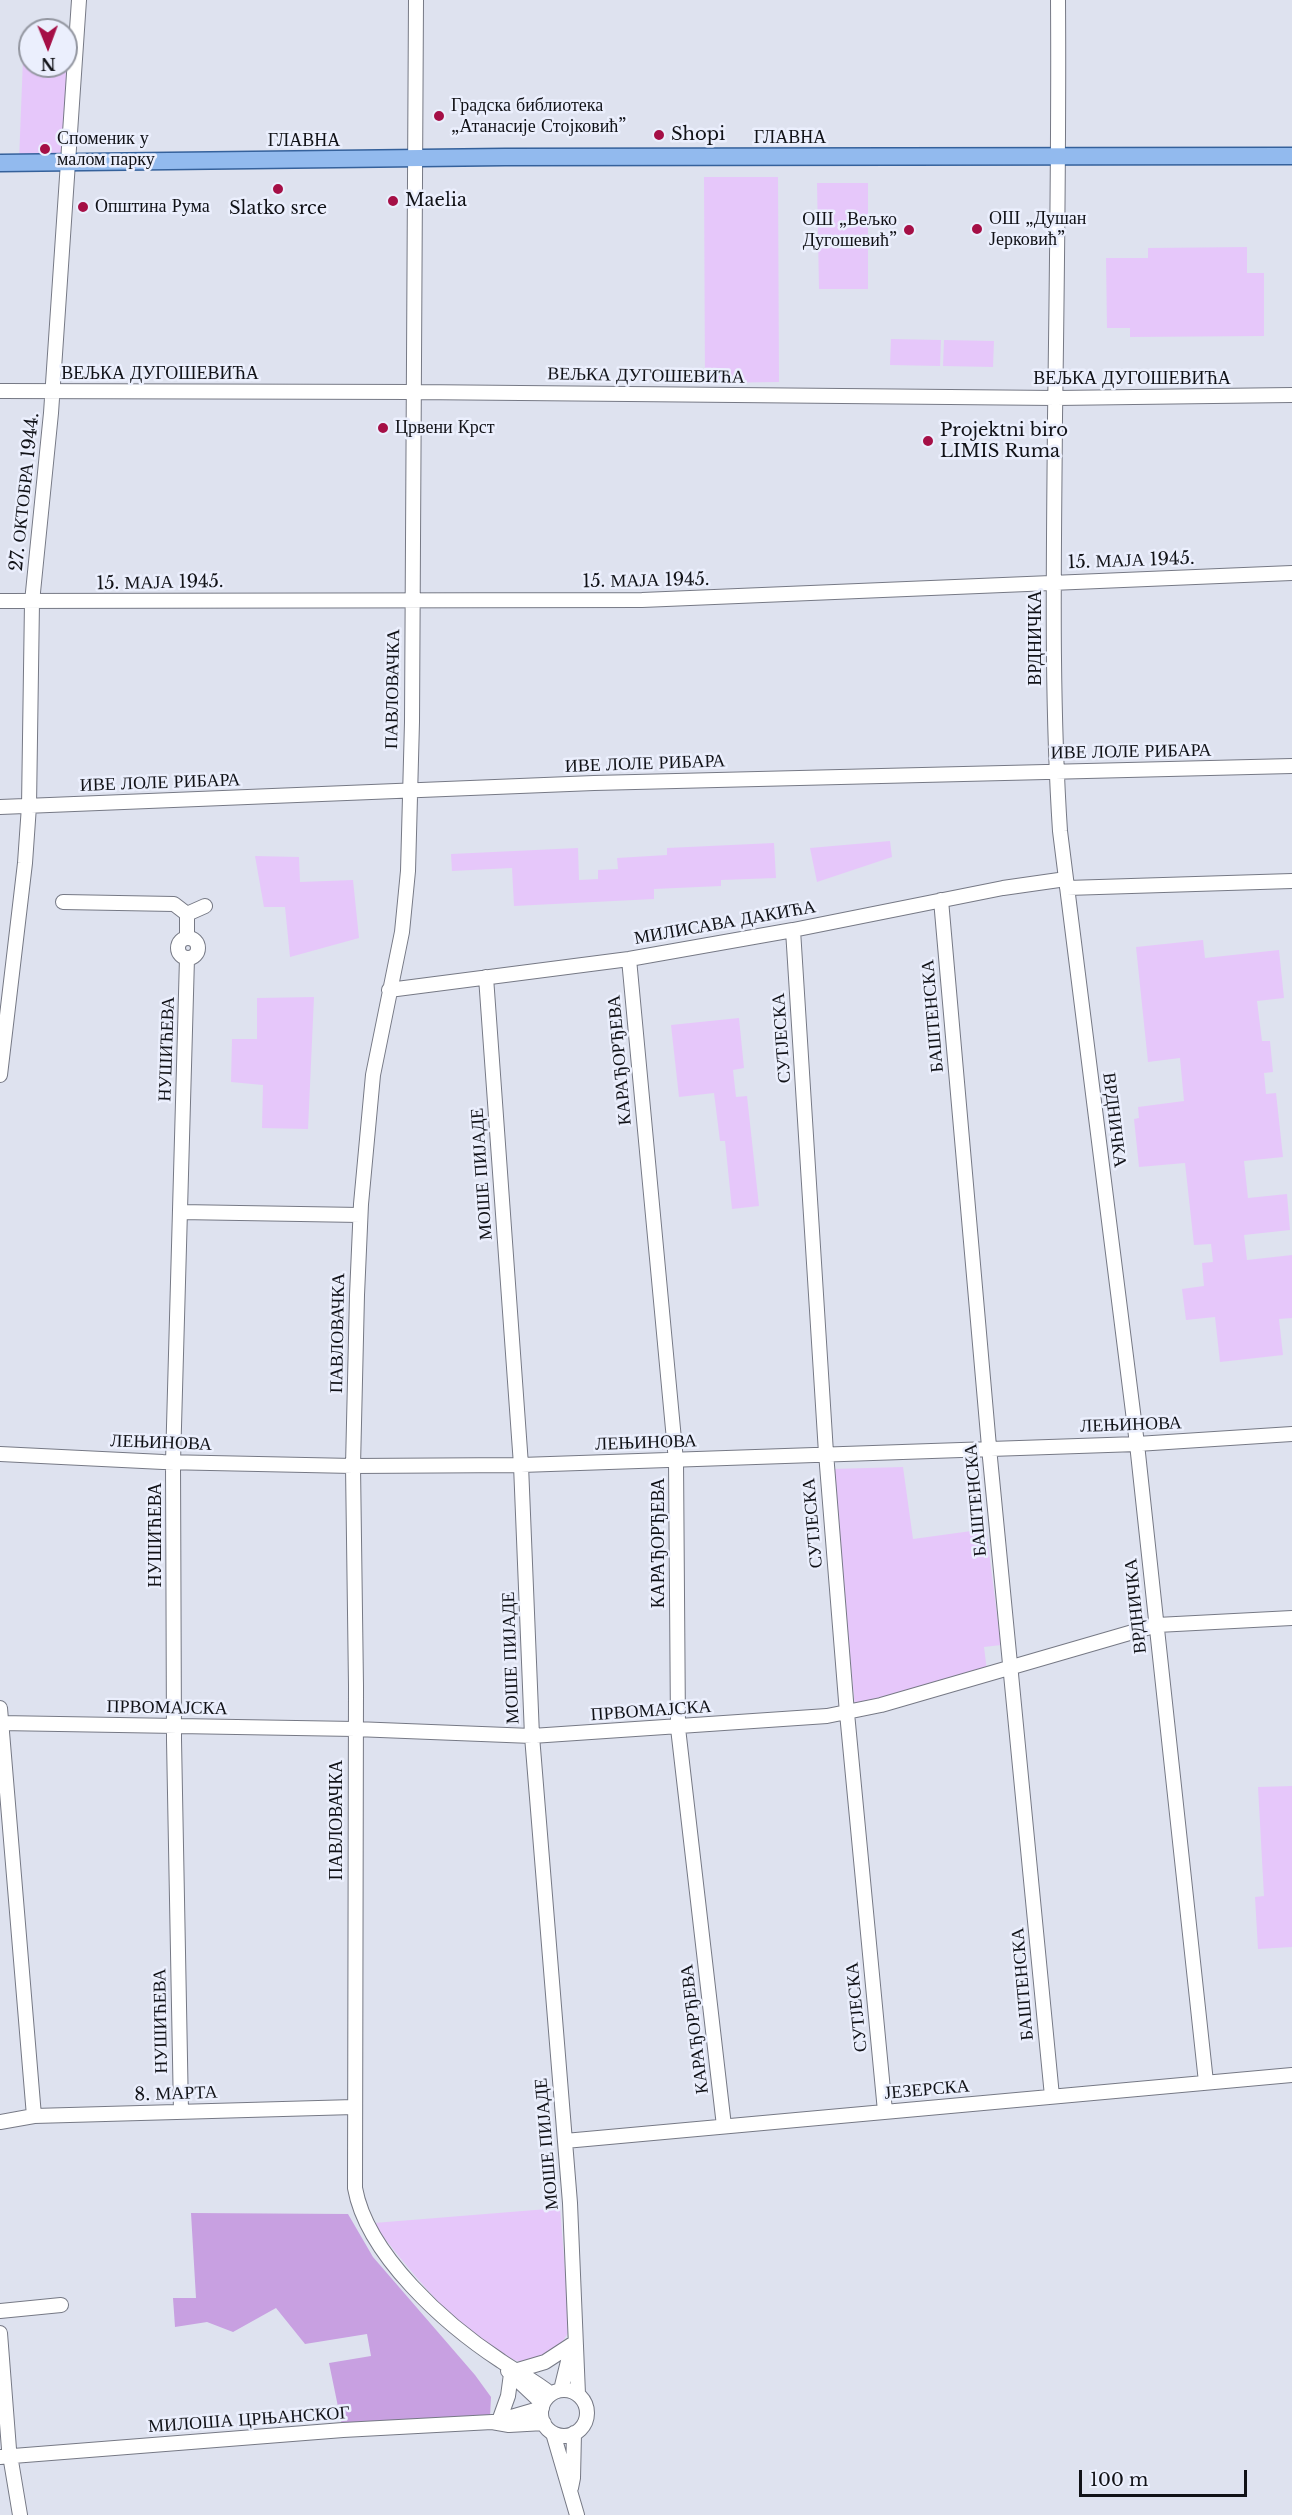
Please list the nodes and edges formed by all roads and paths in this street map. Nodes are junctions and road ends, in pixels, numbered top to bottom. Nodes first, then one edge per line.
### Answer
1 (79, 0) edge
2 (416, 0) edge
3 (1058, 0) edge
4 (1292, 156) edge
5 (1059, 157) junction
6 (416, 159) junction
7 (0, 163) edge
8 (67, 163) junction
9 (0, 391) edge
10 (52, 392) junction
11 (414, 392) junction
12 (1292, 395) edge
13 (1056, 398) junction
14 (1292, 573) edge
15 (1054, 582) junction
16 (412, 600) junction
17 (0, 601) edge
18 (32, 602) junction
19 (1292, 766) edge
20 (1056, 772) junction
21 (410, 791) junction
22 (29, 806) junction
23 (0, 807) edge
24 (1292, 881) edge
25 (1066, 883) junction
26 (941, 900) junction
27 (63, 902) dead end
28 (205, 906) dead end
29 (187, 915) junction
30 (793, 930) junction
31 (629, 959) junction
32 (486, 978) junction
33 (389, 990) junction
34 (0, 1075) edge
35 (180, 1212) junction
36 (360, 1215) junction
37 (1292, 1434) edge
38 (1137, 1444) junction
39 (989, 1447) junction
40 (826, 1453) junction
41 (0, 1454) edge
42 (676, 1461) junction
43 (173, 1462) junction
44 (521, 1465) junction
45 (353, 1466) junction
46 (1292, 1618) edge
47 (1157, 1625) junction
48 (1010, 1669) junction
49 (0, 1708) edge
50 (847, 1713) junction
51 (1, 1723) edge
52 (174, 1726) junction
53 (678, 1728) junction
54 (355, 1729) junction
55 (531, 1736) junction
56 (1292, 2074) edge
57 (1206, 2082) junction
58 (1052, 2096) junction
59 (354, 2107) junction
60 (885, 2111) junction
61 (181, 2112) junction
62 (34, 2116) junction
63 (0, 2122) edge
64 (724, 2126) junction
65 (565, 2140) junction
66 (61, 2305) dead end
67 (0, 2311) edge
68 (0, 2333) edge
69 (573, 2341) junction
70 (511, 2369) junction
71 (578, 2394) junction
72 (549, 2399) junction
73 (495, 2421) junction
74 (548, 2428) junction
75 (574, 2433) junction
76 (5, 2457) edge
77 (571, 2488) junction
78 (20, 2515) edge
79 (578, 2515) edge

1 - 8 street, 27. ОКТОБРА 1944.
2 - 6 street, ПАВЛОВАЧКА
3 - 5 street, ВРДНИЧКА
4 - 5 main road, ГЛАВНА
5 - 6 main road, ГЛАВНА
5 - 13 street, ВРДНИЧКА
6 - 8 main road, ГЛАВНА
6 - 11 street, ПАВЛОВАЧКА
7 - 8 main road, ГЛАВНА
8 - 10 street, 27. ОКТОБРА 1944.
9 - 10 street, ВЕЉКА ДУГОШЕВИЋА
10 - 11 street, ВЕЉКА ДУГОШЕВИЋА
10 - 18 street, 27. ОКТОБРА 1944.
11 - 13 street, ВЕЉКА ДУГОШЕВИЋА
11 - 16 street, ПАВЛОВАЧКА
12 - 13 street, ВЕЉКА ДУГОШЕВИЋА
13 - 15 street, ВРДНИЧКА
14 - 15 street, 15. МАЈА 1945.
15 - 16 street, 15. МАЈА 1945.
15 - 20 street, ВРДНИЧКА
16 - 18 street, 15. МАЈА 1945.
16 - 21 street, ПАВЛОВАЧКА
17 - 18 street, 15. МАЈА 1945.
18 - 22 street, 27. ОКТОБРА 1944.
19 - 20 street, ИВЕ ЛОЛЕ РИБАРА
20 - 21 street, ИВЕ ЛОЛЕ РИБАРА
20 - 25 street, ВРДНИЧКА
21 - 22 street, ИВЕ ЛОЛЕ РИБАРА
21 - 33 street, ПАВЛОВАЧКА
22 - 23 street, ИВЕ ЛОЛЕ РИБАРА
22 - 34 street, 27. ОКТОБРА 1944.
24 - 25 street, МИЛИСАВА ДАКИЋА
25 - 26 street, МИЛИСАВА ДАКИЋА
25 - 38 street, ВРДНИЧКА
26 - 30 street, МИЛИСАВА ДАКИЋА
26 - 39 street, БАШТЕНСКА
27 - 29 street
28 - 29 street
29 - 35 street, НУШИЋЕВА
30 - 31 street, МИЛИСАВА ДАКИЋА
30 - 40 street, СУТЈЕСКА
31 - 32 street, МИЛИСАВА ДАКИЋА
31 - 42 street, КАРАЂОРЂЕВА
32 - 33 street, МИЛИСАВА ДАКИЋА
32 - 44 street, МОШЕ ПИЈАДЕ
33 - 36 street, ПАВЛОВАЧКА
35 - 36 street
35 - 43 street, НУШИЋЕВА
36 - 45 street, ПАВЛОВАЧКА
37 - 38 street, ЛЕЊИНОВА
38 - 39 street, ЛЕЊИНОВА
38 - 47 street, ВРДНИЧКА
39 - 40 street, ЛЕЊИНОВА
39 - 48 street, БАШТЕНСКА
40 - 42 street, ЛЕЊИНОВА
40 - 50 street, СУТЈЕСКА
41 - 43 street, ЛЕЊИНОВА
42 - 44 street, ЛЕЊИНОВА
42 - 53 street, КАРАЂОРЂЕВА
43 - 45 street, ЛЕЊИНОВА
43 - 52 street, НУШИЋЕВА
44 - 45 street, ЛЕЊИНОВА
44 - 55 street, МОШЕ ПИЈАДЕ
45 - 54 street, ПАВЛОВАЧКА
46 - 47 street, ПРВОМАЈСКА
47 - 48 street, ПРВОМАЈСКА
47 - 57 street, ВРДНИЧКА
48 - 50 street, ПРВОМАЈСКА
48 - 58 street, БАШТЕНСКА
49 - 51 street
50 - 53 street, ПРВОМАЈСКА
50 - 60 street, СУТЈЕСКА
51 - 52 street, ПРВОМАЈСКА
51 - 62 street
52 - 54 street, ПРВОМАЈСКА
52 - 61 street, НУШИЋЕВА
53 - 55 street, ПРВОМАЈСКА
53 - 64 street, КАРАЂОРЂЕВА
54 - 55 street, ПРВОМАЈСКА
54 - 59 street, ПАВЛОВАЧКА
55 - 65 street, МОШЕ ПИЈАДЕ
56 - 57 street, ЈЕЗЕРСКА
57 - 58 street, ЈЕЗЕРСКА
58 - 60 street, ЈЕЗЕРСКА
59 - 61 street, 8. МАРТА
59 - 70 street, ПАВЛОВАЧКА
60 - 64 street, ЈЕЗЕРСКА
61 - 62 street, 8. МАРТА
62 - 63 street, 8. МАРТА
64 - 65 street, ЈЕЗЕРСКА
65 - 69 street, МОШЕ ПИЈАДЕ
66 - 67 street
68 - 76 street
69 - 70 street
69 - 71 street, МОШЕ ПИЈАДЕ
69 - 72 street, МОШЕ ПИЈАДЕ
70 - 72 street, ПАВЛОВАЧКА
70 - 73 street
71 - 72 street, ПАВЛОВАЧКА
71 - 75 street
72 - 73 street, МИЛОША ЦРЊАНСКОГ
72 - 74 street
73 - 74 street, МИЛОША ЦРЊАНСКОГ
73 - 76 street, МИЛОША ЦРЊАНСКОГ
74 - 75 street
74 - 77 street
75 - 77 street
76 - 78 street
77 - 79 street

